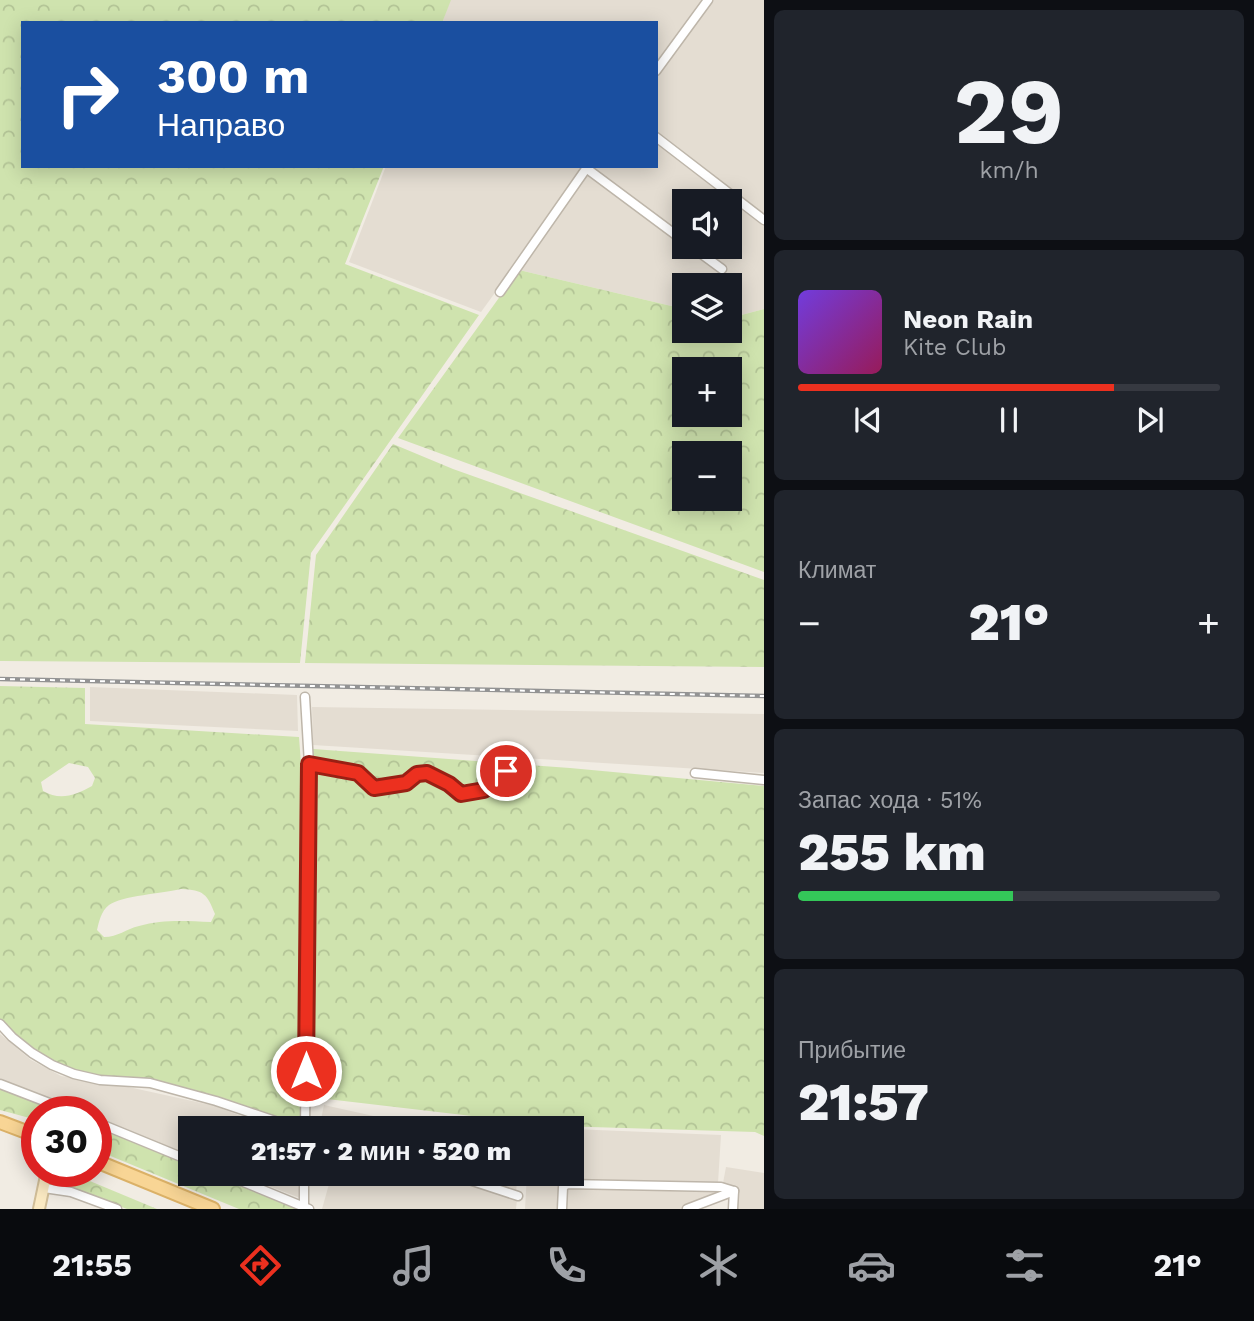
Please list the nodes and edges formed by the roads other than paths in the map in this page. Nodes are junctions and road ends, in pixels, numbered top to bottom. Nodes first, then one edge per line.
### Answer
1 (708, 0) edge
2 (658, 68) edge
3 (658, 138) edge
4 (586, 168) edge
5 (588, 168) edge
6 (763, 215) edge
7 (672, 232) edge
8 (708, 259) edge
9 (722, 269) dead end
10 (500, 292) dead end
11 (304, 697) dead end
12 (309, 764) junction
13 (506, 771) dead end
14 (695, 773) dead end
15 (764, 780) edge
16 (0, 1024) edge
17 (0, 1084) edge
18 (31, 1096) edge
19 (260, 1116) edge
20 (306, 1116) edge
21 (0, 1122) edge
22 (112, 1129) edge
23 (21, 1130) edge
24 (178, 1156) edge
25 (112, 1168) edge
26 (253, 1186) edge
27 (305, 1186) edge
28 (488, 1186) edge
29 (44, 1188) joint
30 (734, 1191) junction
31 (518, 1196) dead end
32 (306, 1208) edge
33 (39, 1209) edge
34 (117, 1209) edge
35 (213, 1209) edge
36 (562, 1209) edge
37 (687, 1209) edge
38 (733, 1209) edge

1 - 2 street
3 - 6 street
4 - 10 street
5 - 7 street
8 - 9 street
11 - 12 street
12 - 13 street
12 - 20 street
14 - 15 street
16 - 19 street
17 - 18 street
21 - 23 main road
22 - 24 street
25 - 35 main road
26 - 32 street
27 - 32 street
28 - 31 street
29 - 33 main road
29 - 34 street
30 - 36 street
30 - 37 street
30 - 38 street

